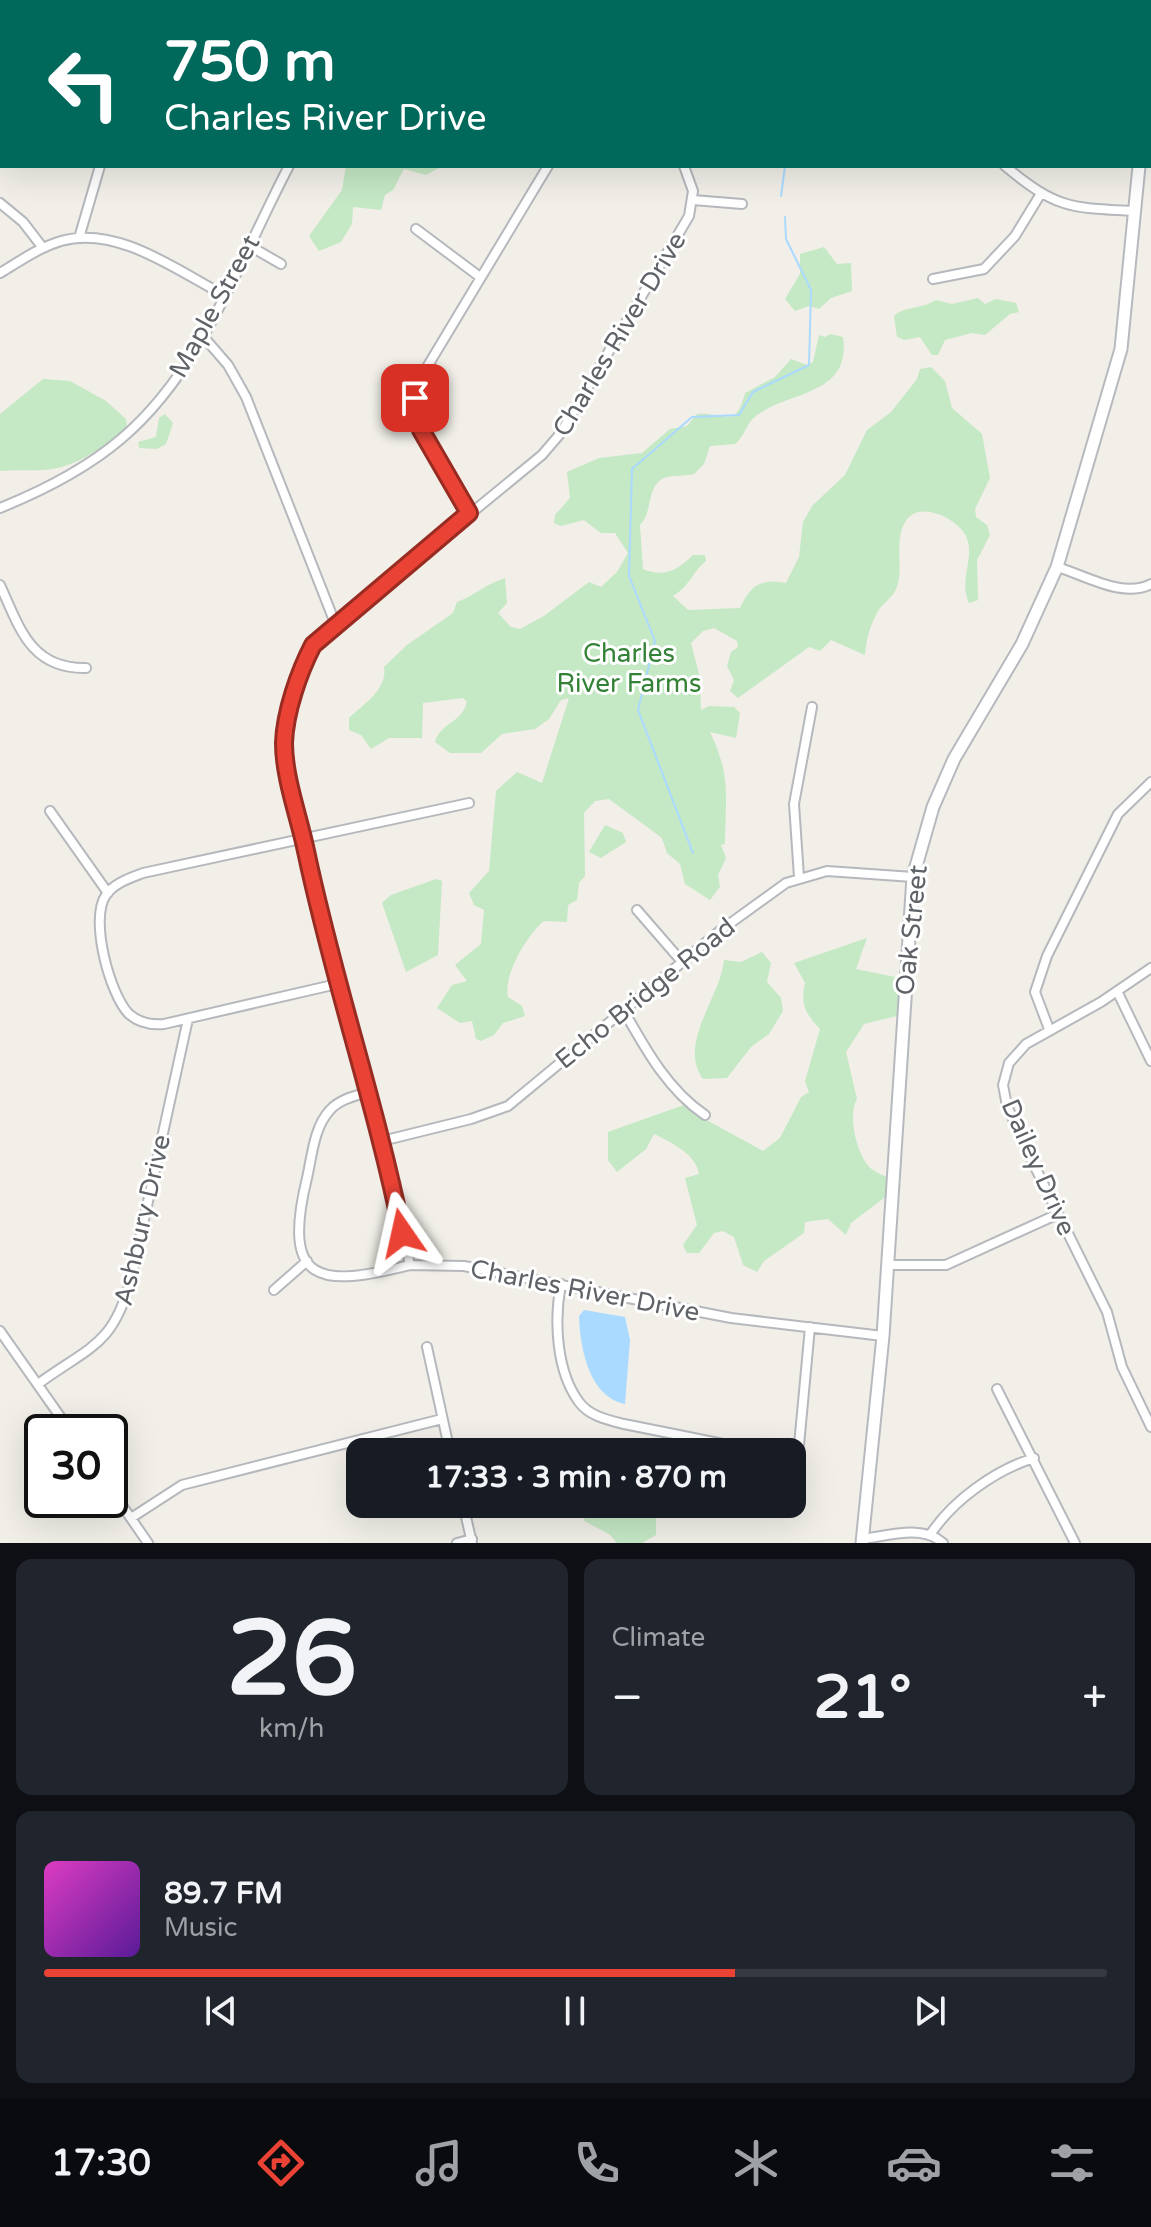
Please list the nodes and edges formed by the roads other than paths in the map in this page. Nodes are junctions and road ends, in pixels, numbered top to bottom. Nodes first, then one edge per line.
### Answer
1 (99, 168) edge
2 (288, 168) edge
3 (547, 168) edge
4 (685, 168) edge
5 (1007, 168) edge
6 (1139, 168) edge
7 (1040, 195) junction
8 (693, 200) junction
9 (0, 203) edge
10 (742, 204) dead end
11 (1136, 211) junction
12 (416, 229) dead end
13 (79, 238) junction
14 (248, 245) junction
15 (43, 248) junction
16 (281, 264) dead end
17 (0, 273) edge
18 (480, 277) junction
19 (933, 279) dead end
20 (224, 295) junction
21 (202, 335) junction
22 (0, 508) edge
23 (469, 513) junction
24 (1057, 567) junction
25 (1151, 584) edge
26 (0, 585) edge
27 (335, 623) junction
28 (86, 668) dead end
29 (812, 707) dead end
30 (1151, 782) edge
31 (469, 803) dead end
32 (50, 811) dead end
33 (303, 838) junction
34 (799, 877) junction
35 (913, 877) junction
36 (108, 893) junction
37 (637, 910) dead end
38 (683, 963) junction
39 (1151, 968) edge
40 (337, 984) junction
41 (1117, 991) junction
42 (624, 1011) junction
43 (188, 1019) junction
44 (1049, 1029) junction
45 (1151, 1061) edge
46 (369, 1092) junction
47 (705, 1115) dead end
48 (382, 1141) junction
49 (1058, 1214) junction
50 (307, 1261) junction
51 (410, 1265) junction
52 (888, 1265) junction
53 (561, 1284) junction
54 (274, 1290) dead end
55 (810, 1327) junction
56 (0, 1331) edge
57 (883, 1336) junction
58 (427, 1347) dead end
59 (38, 1384) junction
60 (997, 1389) dead end
61 (59, 1414) edge
62 (442, 1419) junction
63 (1151, 1427) edge
64 (447, 1438) edge
65 (694, 1438) edge
66 (796, 1438) edge
67 (1034, 1458) junction
68 (128, 1514) edge
69 (131, 1518) junction
70 (466, 1518) edge
71 (930, 1535) junction
72 (472, 1541) edge
73 (862, 1541) edge
74 (148, 1543) edge
75 (457, 1543) edge
76 (943, 1543) edge
77 (1075, 1543) edge

1 - 13 street
2 - 14 street, Maple Street
3 - 18 street
4 - 8 street, Charles River Drive
5 - 7 street
6 - 11 main road, Oak Street
7 - 11 street
7 - 19 street
8 - 10 street
8 - 23 street, Charles River Drive
9 - 15 street
11 - 24 main road, Oak Street
12 - 18 street
13 - 15 street
13 - 20 street
14 - 16 street
14 - 20 street, Maple Street
15 - 17 street
18 - 23 street
20 - 21 street, Maple Street
21 - 22 street, Maple Street
21 - 27 street
23 - 27 street, Charles River Drive
24 - 25 street
24 - 35 main road, Oak Street
26 - 28 street
27 - 33 street, Charles River Drive
29 - 34 street
30 - 44 street
31 - 33 street
32 - 36 street
33 - 36 street
33 - 40 street, Charles River Drive
34 - 35 street, Echo Bridge Road
34 - 38 street, Echo Bridge Road
35 - 52 main road, Oak Street
36 - 43 street
37 - 38 street
38 - 42 street, Echo Bridge Road
39 - 41 street, Dailey Drive
40 - 43 street
40 - 46 street, Charles River Drive
41 - 44 street, Dailey Drive
41 - 45 street
42 - 47 street
42 - 48 street, Echo Bridge Road
43 - 59 street, Ashbury Drive
44 - 49 street, Dailey Drive
46 - 48 street, Charles River Drive
46 - 50 street
48 - 51 street, Charles River Drive
49 - 52 street
49 - 63 street, Dailey Drive
50 - 51 street
50 - 54 street
51 - 53 street, Charles River Drive
52 - 57 main road, Oak Street
53 - 55 street, Charles River Drive
53 - 65 street
55 - 57 street, Charles River Drive
55 - 66 street
56 - 59 street
57 - 73 main road, Oak Street
58 - 62 street
59 - 61 street
60 - 67 street
62 - 64 street
62 - 69 street
67 - 71 street
67 - 77 street
68 - 69 street
69 - 74 street
70 - 72 street
71 - 73 street
71 - 76 street
72 - 75 street

